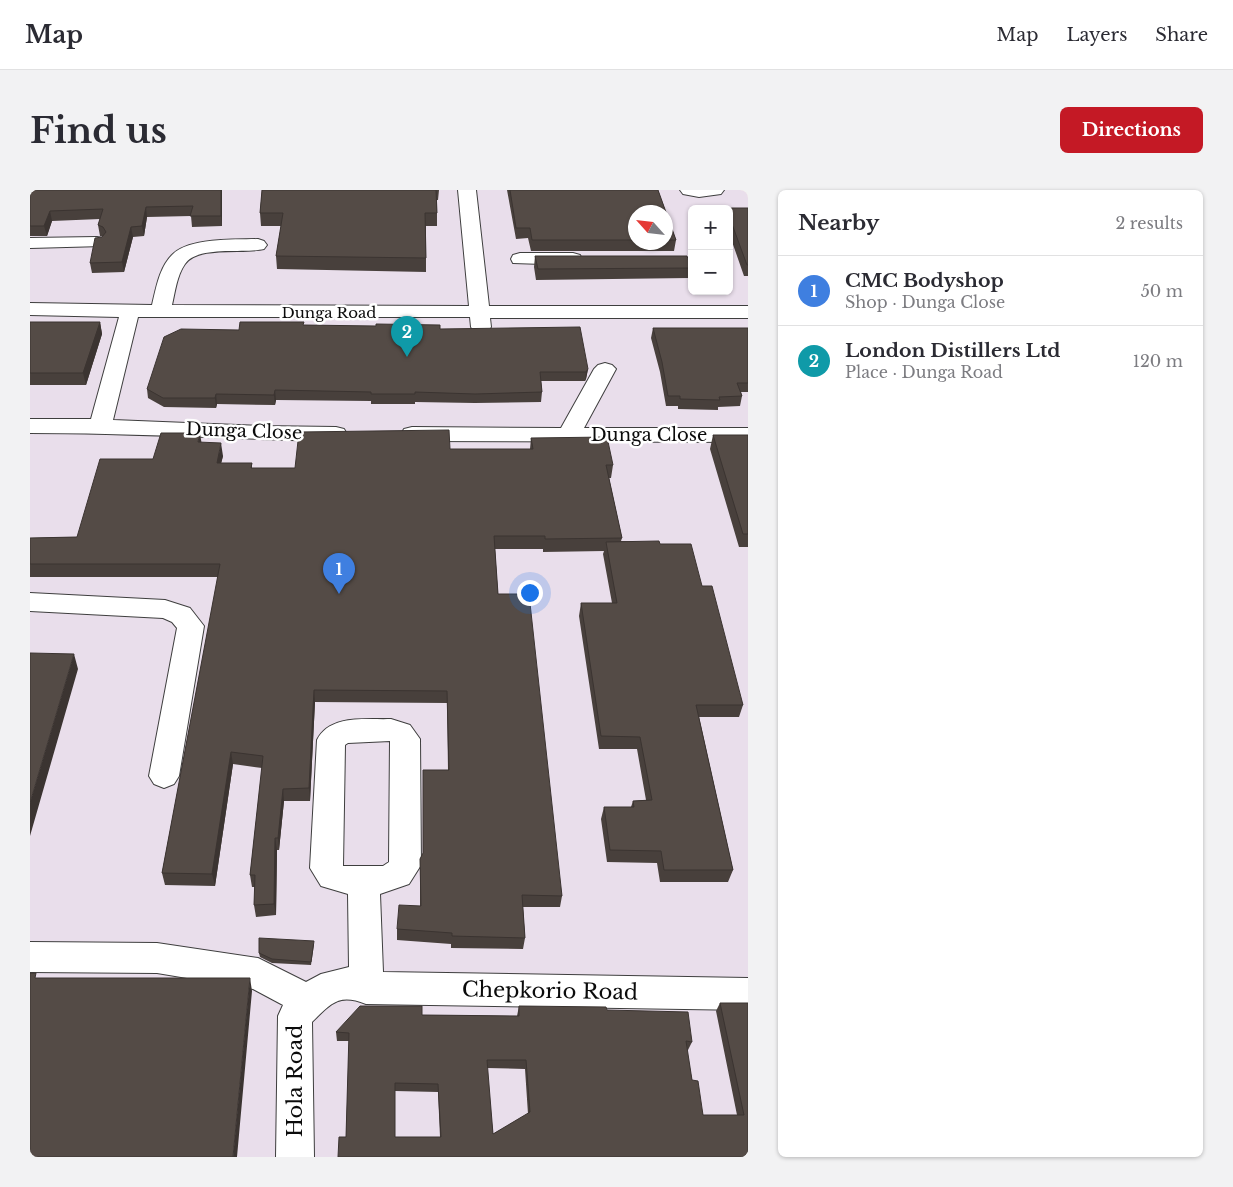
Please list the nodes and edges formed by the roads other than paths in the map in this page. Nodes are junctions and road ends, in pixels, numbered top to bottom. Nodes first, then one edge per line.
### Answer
1 (467, 190) edge
2 (97, 242) edge
3 (30, 243) edge
4 (258, 245) dead end
5 (520, 259) dead end
6 (587, 259) edge
7 (30, 309) edge
8 (160, 311) junction
9 (748, 312) edge
10 (128, 319) junction
11 (481, 320) junction
12 (748, 324) edge
13 (30, 326) edge
14 (605, 369) dead end
15 (30, 426) edge
16 (100, 426) junction
17 (352, 434) edge
18 (391, 434) edge
19 (568, 434) junction
20 (748, 435) edge
21 (30, 602) edge
22 (164, 776) dead end
23 (364, 881) junction
24 (30, 957) edge
25 (360, 985) junction
26 (748, 994) edge
27 (309, 1001) junction
28 (295, 1157) edge

1 - 11 street
2 - 3 street
4 - 8 street
5 - 6 street
7 - 10 street, Dunga Road
8 - 10 street, Dunga Road
8 - 11 street, Dunga Road
9 - 11 street, Dunga Road
10 - 11 street, Dunga Road
10 - 13 street, Dunga Road
10 - 16 street
11 - 12 street, Dunga Road
14 - 19 street
15 - 16 street, Dunga Close
16 - 17 street, Dunga Close
18 - 19 street, Dunga Close
19 - 20 street, Dunga Close
21 - 22 street
23 - 23 street
23 - 25 street
24 - 27 street
25 - 26 street, Chepkorio Road
25 - 27 street, Hola Road
27 - 28 street, Hola Road

